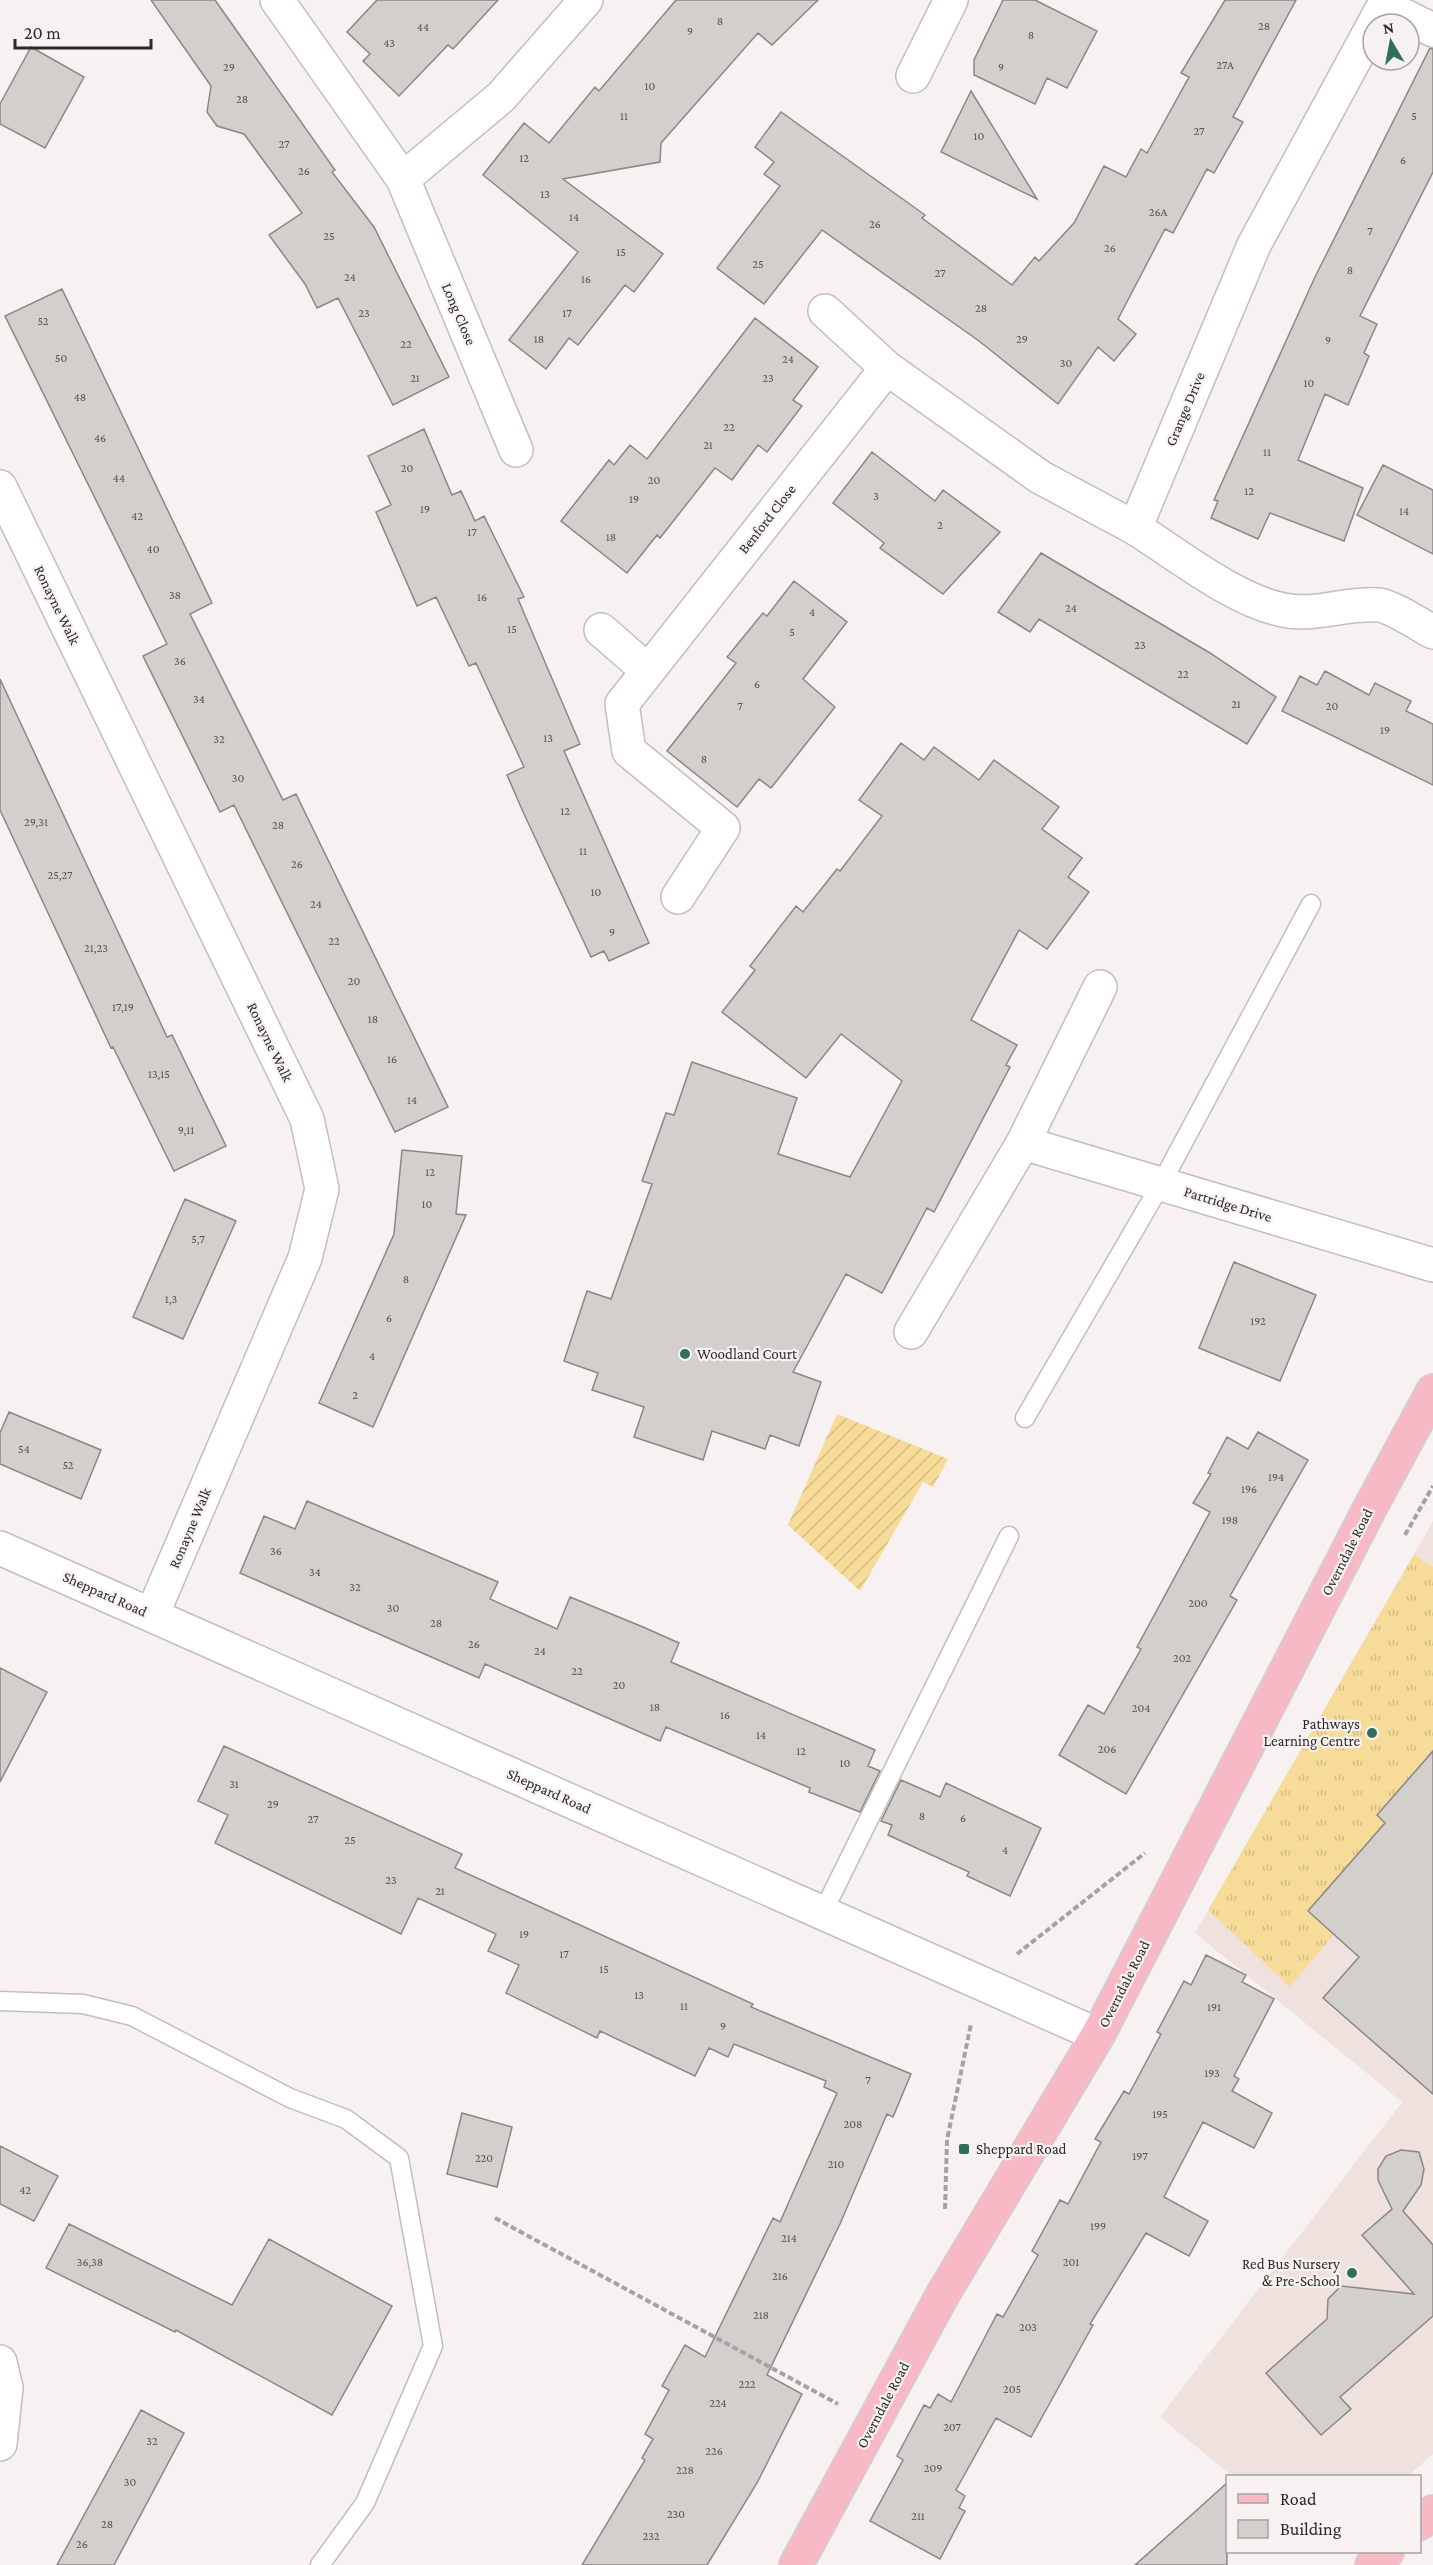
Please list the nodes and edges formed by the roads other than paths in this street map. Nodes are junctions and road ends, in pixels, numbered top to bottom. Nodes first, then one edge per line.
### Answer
1 (277, 0) edge
2 (586, 0) edge
3 (951, 0) edge
4 (1385, 3) edge
5 (1433, 30) edge
6 (913, 76) dead end
7 (403, 179) junction
8 (825, 311) dead end
9 (887, 368) junction
10 (516, 450) dead end
11 (0, 487) edge
12 (1135, 528) junction
13 (601, 630) dead end
14 (1433, 632) edge
15 (648, 671) junction
16 (678, 897) dead end
17 (1311, 904) dead end
18 (1100, 987) dead end
19 (1023, 1143) junction
20 (1161, 1184) junction
21 (1433, 1265) edge
22 (911, 1332) dead end
23 (1433, 1391) edge
24 (1025, 1418) dead end
25 (1009, 1536) dead end
26 (0, 1548) edge
27 (152, 1615) junction
28 (823, 1912) junction
29 (0, 2001) edge
30 (1098, 2035) junction
31 (0, 2362) edge
32 (0, 2444) edge
33 (1433, 2512) edge
34 (1421, 2521) edge
35 (1386, 2553) edge
36 (803, 2562) edge
37 (320, 2565) edge
38 (1372, 2565) edge

1 - 7 street, Long Close
2 - 7 street
3 - 6 street
4 - 5 street
4 - 12 street, Grange Drive
7 - 10 street, Long Close
8 - 9 street
9 - 12 street
9 - 15 street, Benford Close
11 - 27 street, Ronayne Walk
12 - 14 street
13 - 15 street
15 - 16 street, Benford Close
17 - 20 lane
18 - 19 street
19 - 20 street, Partridge Drive
19 - 22 street
20 - 21 street, Partridge Drive
20 - 24 lane
23 - 30 main road, Overndale Road
25 - 28 lane
26 - 27 street, Sheppard Road
27 - 28 street, Sheppard Road
28 - 30 street, Sheppard Road
29 - 37 lane
30 - 36 main road, Overndale Road
31 - 32 street
33 - 34 main road
35 - 38 main road

